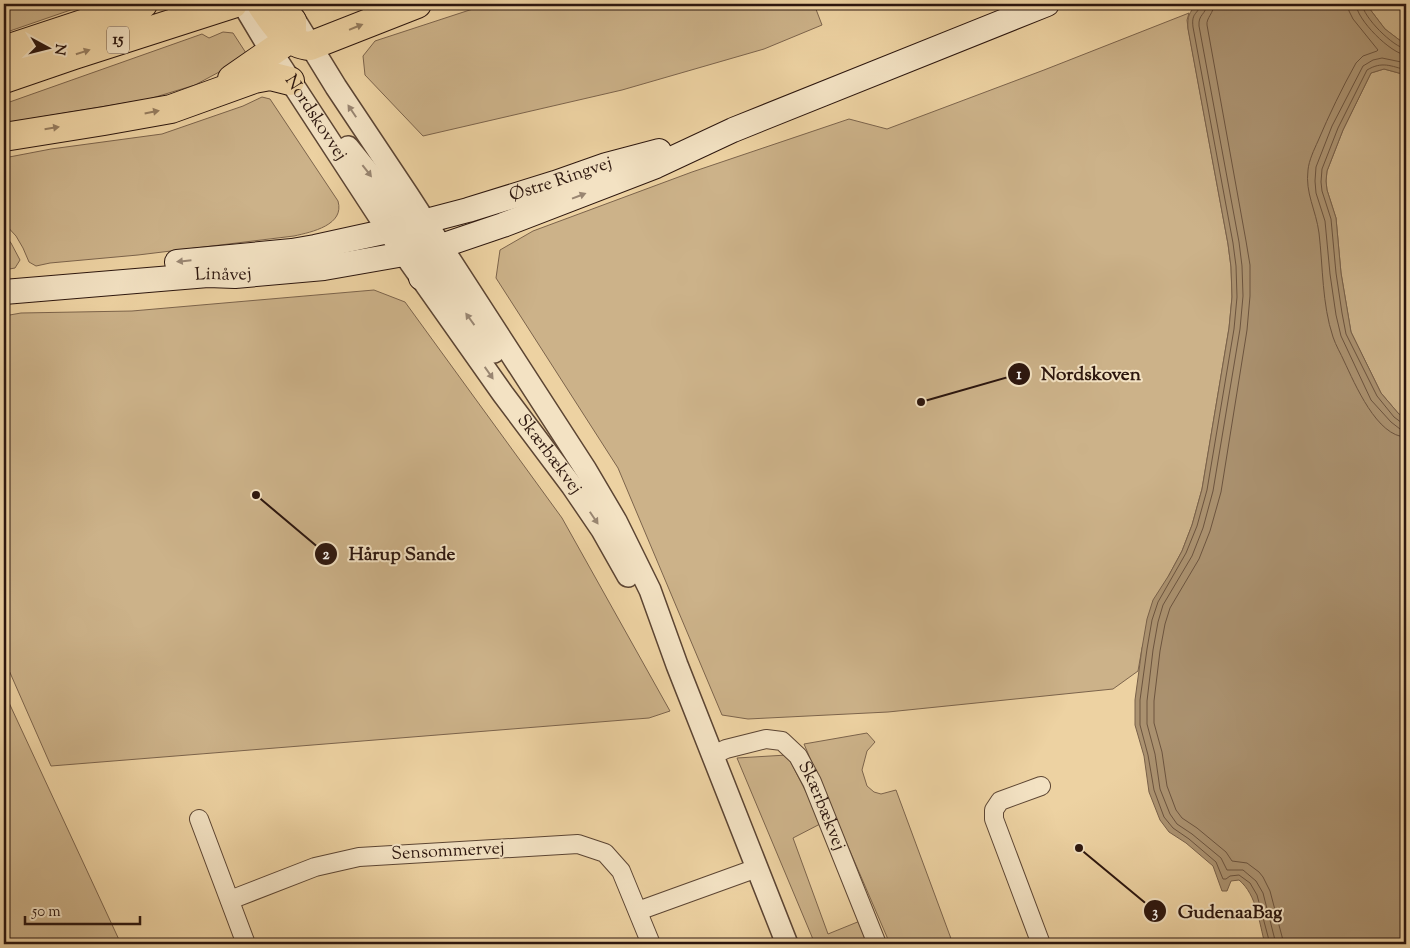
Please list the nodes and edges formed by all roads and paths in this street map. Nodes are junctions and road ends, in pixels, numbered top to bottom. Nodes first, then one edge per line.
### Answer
1 (143, 4) edge
2 (233, 4) edge
3 (244, 4) edge
4 (417, 4) edge
5 (1047, 4) edge
6 (280, 23) edge
7 (4, 50) edge
8 (4, 79) edge
9 (290, 81) junction
10 (208, 95) junction
11 (733, 130) junction
12 (4, 136) edge
13 (416, 238) junction
14 (421, 278) joint
15 (4, 282) edge
16 (4, 292) edge
17 (677, 665) junction
18 (713, 755) junction
19 (1041, 786) dead end
20 (199, 819) dead end
21 (757, 868) junction
22 (230, 900) junction
23 (638, 911) junction
24 (246, 944) edge
25 (651, 944) edge
26 (787, 944) edge
27 (876, 944) edge
28 (1040, 944) edge

1 - 7 highway, 15
8 -> 2 highway, 15
3 - 6 street, Nordskovvej
6 -> 4 highway
5 - 11 main road, Østre Ringvej
6 - 9 street, Nordskovvej
6 - 10 highway
13 -> 6 street, Nordskovvej
9 - 10 highway
9 -> 13 street, Nordskovvej
12 -> 10 highway
11 - 13 main road, Østre Ringvej
13 -> 11 main road, Østre Ringvej
13 - 14 main road
13 -> 15 main road, Linåvej
13 - 16 main road, Linåvej
17 -> 13 street, Skærbækvej
14 -> 17 street, Skærbækvej
17 - 18 street, Skærbækvej
18 - 21 street, Skærbækvej
18 - 27 street, Skærbækvej
19 - 28 street
20 - 22 street
21 - 23 street
21 - 26 street, Skærbækvej
22 - 23 street, Sensommervej
22 - 24 street
23 - 25 street, Sensommervej

